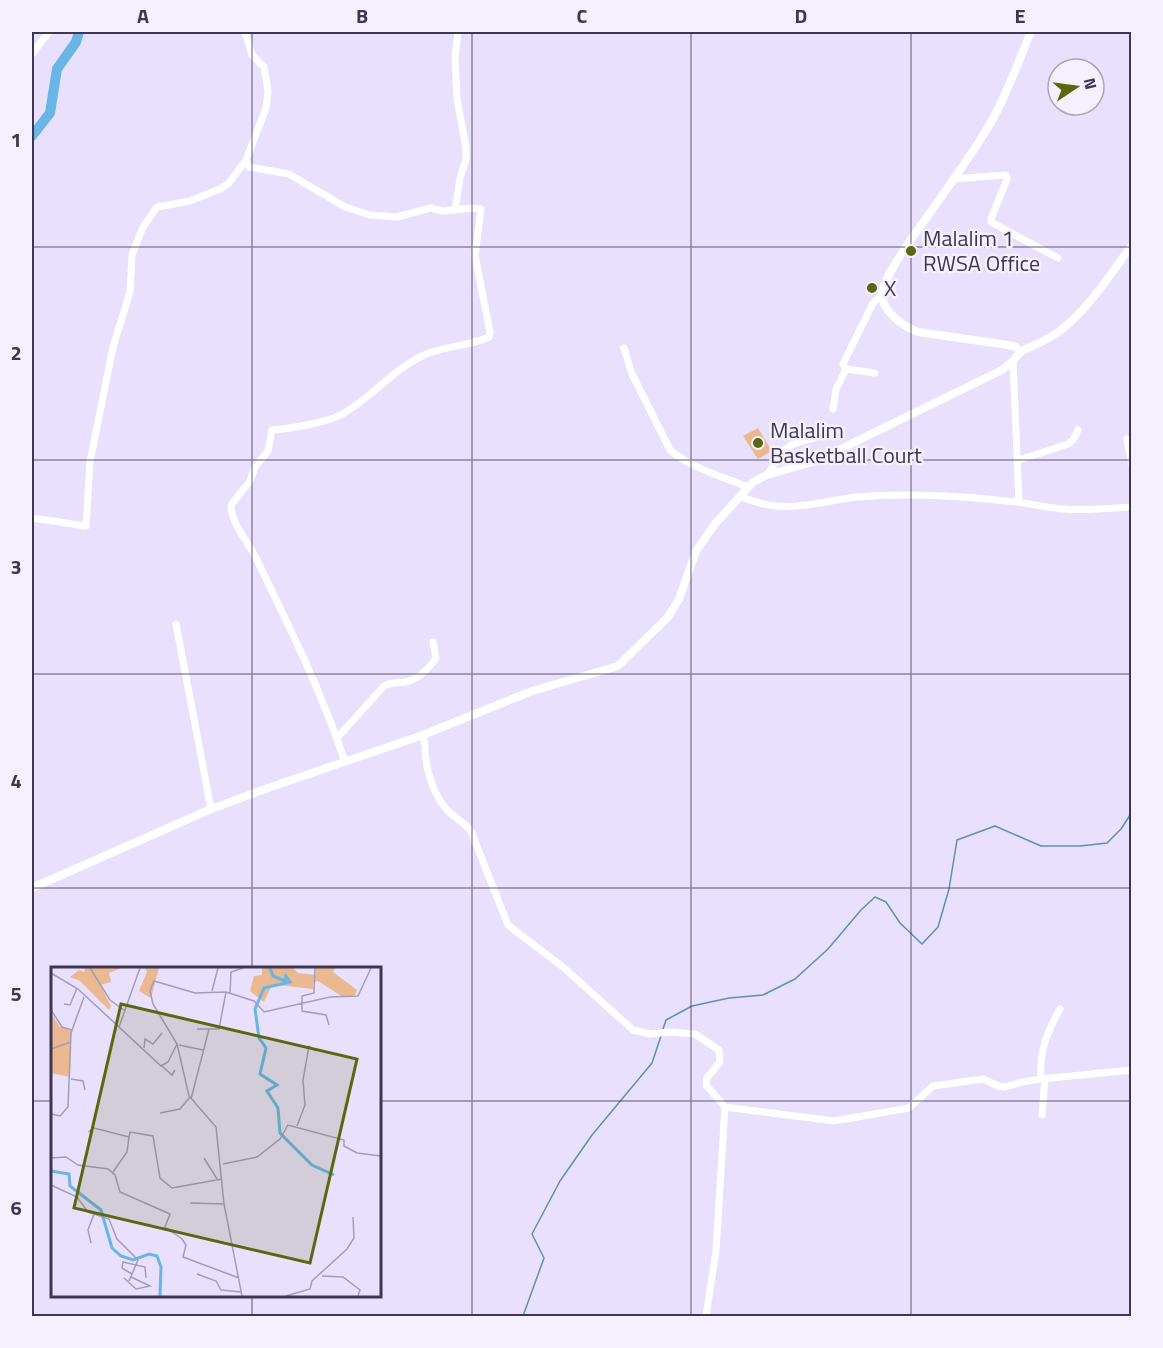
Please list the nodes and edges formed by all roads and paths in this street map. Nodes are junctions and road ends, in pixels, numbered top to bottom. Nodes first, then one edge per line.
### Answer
1 (49, 32) edge
2 (245, 32) edge
3 (458, 32) edge
4 (1031, 32) edge
5 (32, 54) edge
6 (246, 160) junction
7 (953, 179) junction
8 (455, 210) junction
9 (1131, 245) edge
10 (1058, 258) dead end
11 (882, 295) junction
12 (624, 348) dead end
13 (1020, 352) junction
14 (1013, 362) junction
15 (846, 369) junction
16 (875, 373) dead end
17 (833, 409) dead end
18 (1078, 430) dead end
19 (814, 438) dead end
20 (1127, 439) dead end
21 (1019, 460) junction
22 (1131, 465) edge
23 (767, 475) junction
24 (748, 487) junction
25 (740, 496) junction
26 (1019, 502) junction
27 (1131, 507) edge
28 (32, 518) edge
29 (176, 624) dead end
30 (433, 642) dead end
31 (423, 735) junction
32 (337, 738) junction
33 (345, 762) junction
34 (211, 809) junction
35 (32, 888) edge
36 (1060, 1009) dead end
37 (1131, 1070) edge
38 (1043, 1079) junction
39 (725, 1107) junction
40 (1042, 1115) dead end
41 (706, 1317) edge

1 - 5 street
2 - 6 street
3 - 8 street
4 - 7 street
6 - 8 street
6 - 28 street
7 - 10 street
7 - 11 street
8 - 32 street
9 - 13 street
11 - 13 street
11 - 15 street
12 - 24 street
13 - 14 street
14 - 21 street
14 - 23 street
15 - 16 street
15 - 17 street
18 - 21 street
19 - 23 street
20 - 22 street
21 - 26 street
23 - 24 street
24 - 25 street
25 - 26 street
25 - 31 street
26 - 27 street
29 - 34 street
30 - 32 street
31 - 33 street
31 - 39 street
32 - 33 street
33 - 34 street
34 - 35 street
36 - 38 street
37 - 38 street
38 - 39 street
38 - 40 street
39 - 41 street

